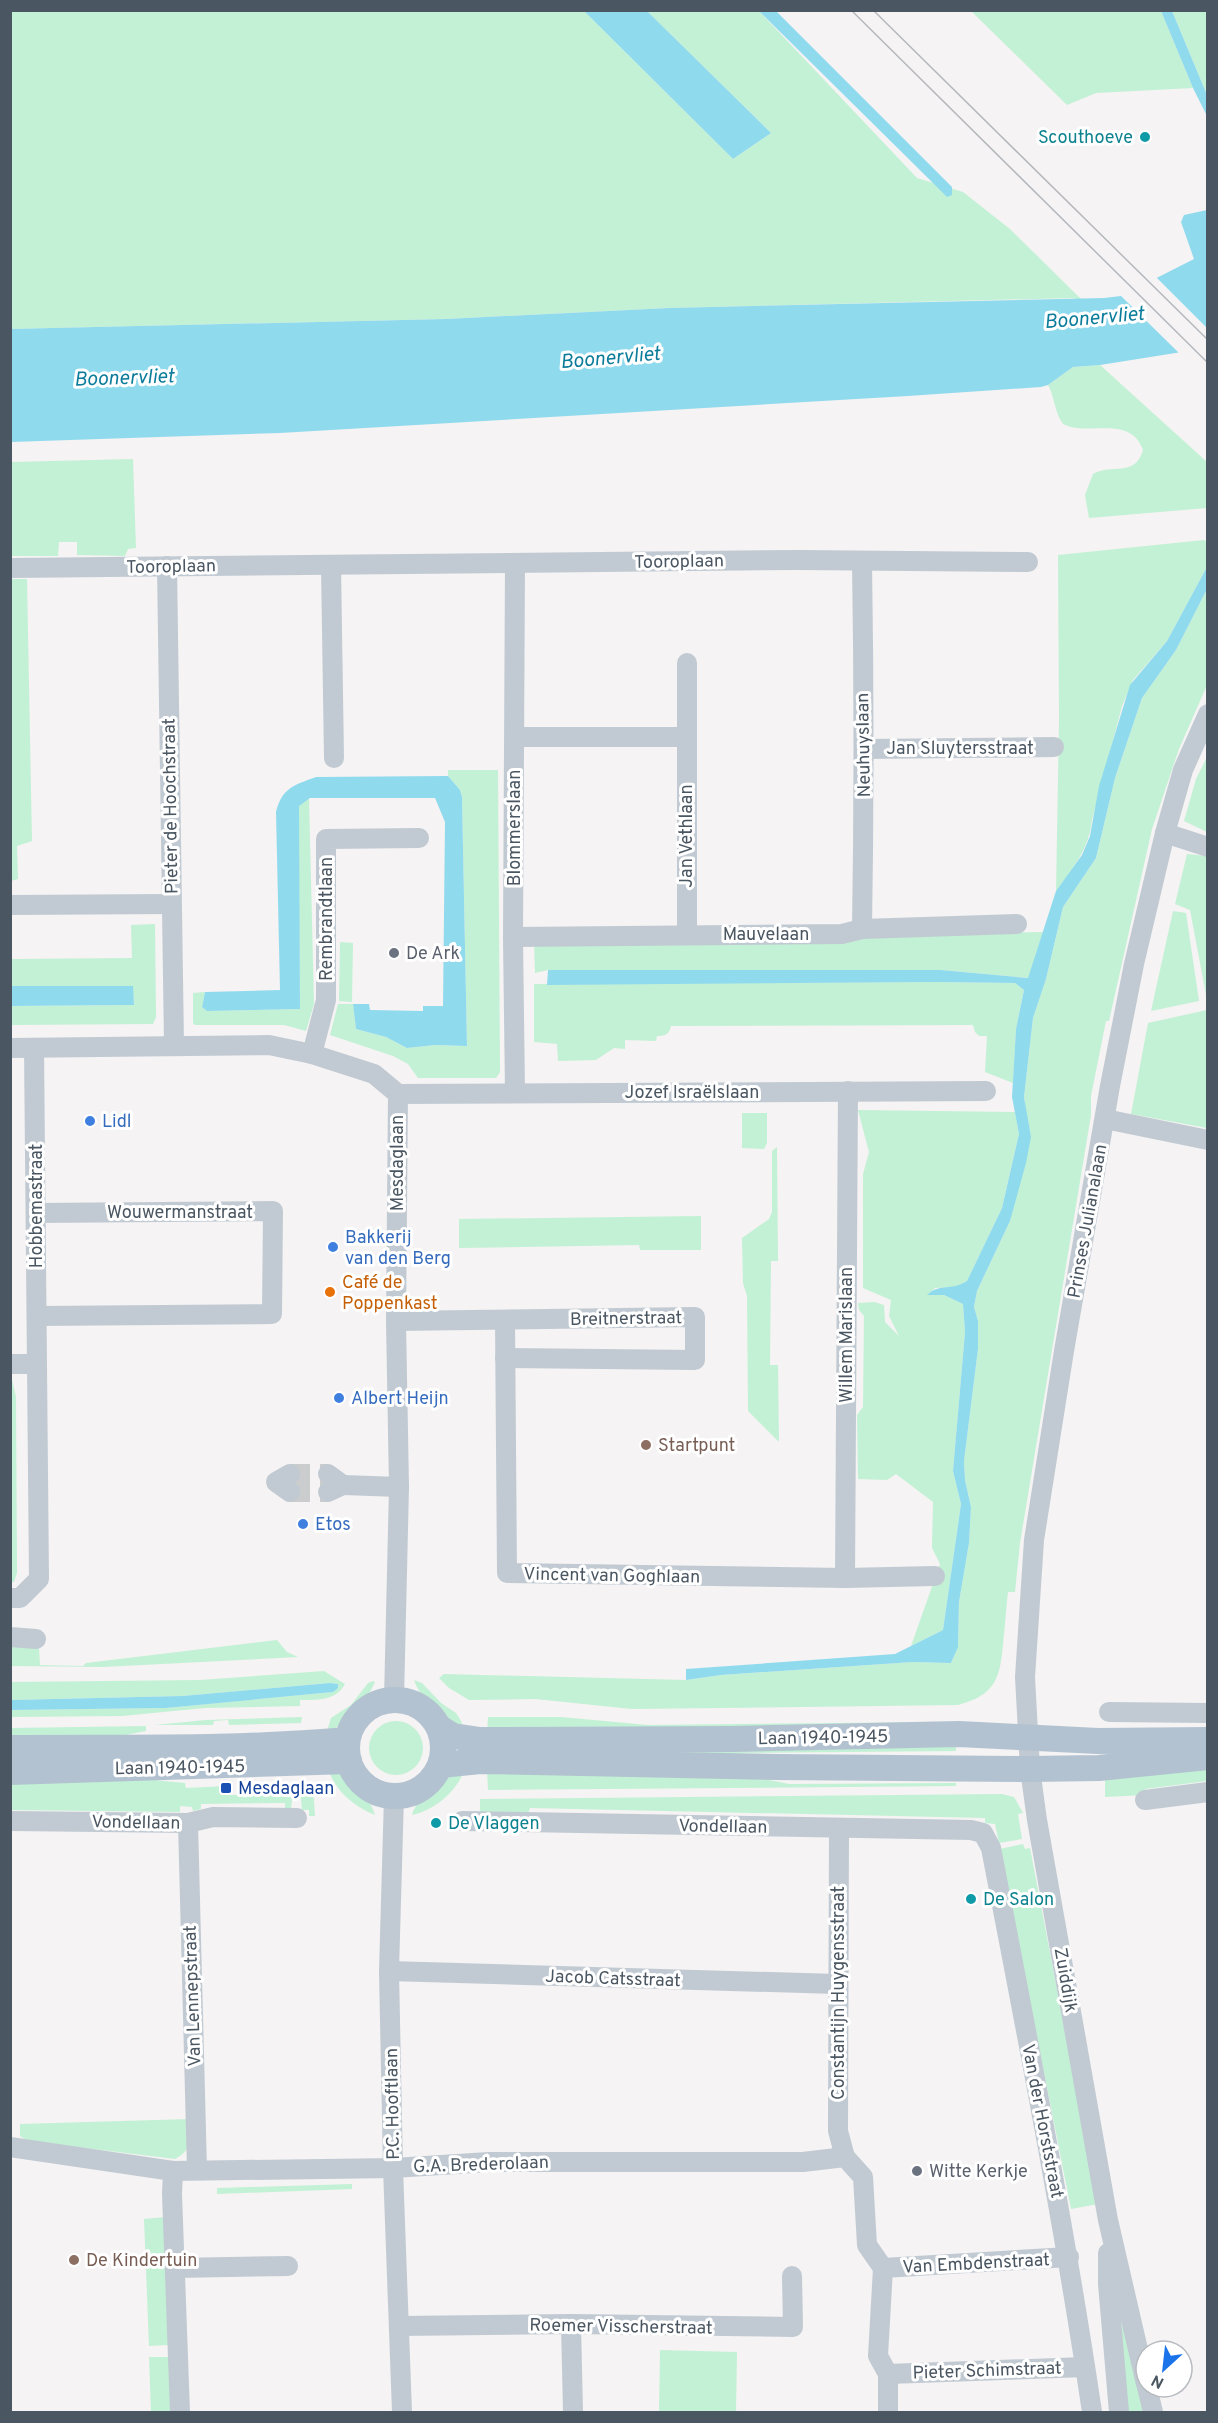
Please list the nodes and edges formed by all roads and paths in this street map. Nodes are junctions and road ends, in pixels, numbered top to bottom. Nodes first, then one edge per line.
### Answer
1 (1028, 561) dead end
2 (862, 562) junction
3 (515, 563) junction
4 (167, 566) junction
5 (331, 566) junction
6 (10, 568) edge
7 (687, 663) dead end
8 (1208, 714) edge
9 (515, 737) junction
10 (686, 737) junction
11 (1054, 747) dead end
12 (865, 749) junction
13 (334, 758) dead end
14 (1165, 833) junction
15 (419, 838) dead end
16 (1208, 847) edge
17 (171, 904) junction
18 (10, 905) edge
19 (1017, 924) dead end
20 (862, 929) junction
21 (687, 934) junction
22 (513, 937) junction
23 (174, 1045) junction
24 (10, 1048) edge
25 (34, 1048) junction
26 (312, 1054) junction
27 (848, 1091) junction
28 (986, 1091) dead end
29 (515, 1093) junction
30 (398, 1094) junction
31 (1105, 1119) junction
32 (1208, 1140) edge
33 (36, 1213) junction
34 (37, 1316) junction
35 (505, 1320) junction
36 (396, 1321) junction
37 (505, 1358) junction
38 (10, 1364) edge
39 (37, 1364) junction
40 (333, 1483) tunnel mouth
41 (399, 1486) junction
42 (935, 1576) dead end
43 (845, 1578) junction
44 (10, 1598) edge
45 (10, 1638) edge
46 (36, 1639) dead end
47 (394, 1699) junction
48 (1109, 1712) dead end
49 (1208, 1713) edge
50 (440, 1728) junction
51 (1028, 1738) junction
52 (1208, 1740) edge
53 (10, 1748) edge
54 (348, 1751) junction
55 (1208, 1757) edge
56 (441, 1765) junction
57 (1030, 1769) junction
58 (10, 1772) edge
59 (1208, 1792) edge
60 (394, 1796) junction
61 (1145, 1800) dead end
62 (297, 1818) dead end
63 (10, 1821) edge
64 (462, 1821) dead end
65 (188, 1823) junction
66 (839, 1828) junction
67 (983, 1833) joint
68 (389, 1971) junction
69 (837, 1984) junction
70 (10, 2147) edge
71 (845, 2157) junction
72 (393, 2168) junction
73 (197, 2170) junction
74 (173, 2171) junction
75 (1108, 2220) junction
76 (1069, 2257) junction
77 (288, 2266) dead end
78 (175, 2268) junction
79 (883, 2268) junction
80 (792, 2276) dead end
81 (571, 2324) junction
82 (399, 2326) junction
83 (1135, 2339) edge
84 (1085, 2367) junction
85 (888, 2374) junction
86 (180, 2412) edge
87 (402, 2412) edge
88 (573, 2412) edge
89 (888, 2412) edge
90 (1092, 2412) edge
91 (1119, 2412) edge

1 - 2 street, Tooroplaan
2 - 3 street, Tooroplaan
2 - 12 street, Neuhuyslaan
3 - 5 street, Tooroplaan
3 - 9 street, Blommerslaan
4 - 5 street, Tooroplaan
4 - 6 street, Tooroplaan
4 - 17 street, Pieter de Hoochstraat
5 - 13 street
7 - 10 street, Jan Vethlaan
8 - 14 street, Prinses Julianalaan
9 - 10 street
9 - 22 street, Blommerslaan
10 - 21 street, Jan Vethlaan
11 - 12 street, Jan Sluytersstraat
12 - 20 street, Neuhuyslaan
14 - 16 street
14 - 31 street, Prinses Julianalaan
15 - 26 street, Rembrandtlaan
17 - 18 street
17 - 23 street, Pieter de Hoochstraat
19 - 20 street, Mauvelaan
20 - 21 street, Mauvelaan
21 - 22 street, Mauvelaan
22 - 29 street, Blommerslaan
23 - 25 street
23 - 26 street
24 - 25 street
25 - 33 street, Hobbemastraat
26 - 30 street
27 - 28 street, Jozef Israëlslaan
27 - 29 street, Jozef Israëlslaan
27 - 43 street, Willem Marislaan
29 - 30 street, Jozef Israëlslaan
30 - 36 street, Mesdaglaan
31 - 32 street
31 - 51 street, Prinses Julianalaan
33 - 34 street, Hobbemastraat
33 - 34 street, Wouwermanstraat
34 - 39 street, Hobbemastraat
35 - 36 street, Breitnerstraat
35 - 37 street, Vincent van Goghlaan
35 - 37 street, Breitnerstraat
36 - 41 street, Mesdaglaan
37 - 43 street, Vincent van Goghlaan
38 - 39 street
39 - 44 street, Hobbemastraat
40 - 41 street
41 - 47 street, Mesdaglaan
42 - 43 street, Vincent van Goghlaan
45 - 46 street
47 - 50 main road
47 - 54 main road
48 - 49 street
50 - 51 main road, Laan 1940-1945
50 - 56 main road
51 - 52 main road, Laan 1940-1945
51 - 57 street, Zuiddijk
53 - 54 main road, Laan 1940-1945
54 - 58 main road, Laan 1940-1945
54 - 60 main road
55 - 57 main road, Laan 1940-1945
56 - 57 main road, Laan 1940-1945
56 - 60 main road
57 - 75 street, Zuiddijk
59 - 61 street
60 - 68 street, P.C. Hooftlaan
62 - 65 street, Vondellaan
63 - 65 street, Vondellaan
64 - 66 street, Vondellaan
65 - 73 street, Van Lennepstraat
66 - 67 street, Vondellaan
66 - 69 street, Constantijn Huygensstraat
67 - 76 street, Van der Horststraat
68 - 69 street, Jacob Catsstraat
68 - 72 street, P.C. Hooftlaan
69 - 71 street, Constantijn Huygensstraat
70 - 74 street, G.A. Brederolaan
71 - 72 street, G.A. Brederolaan
71 - 79 street
72 - 73 street, G.A. Brederolaan
72 - 82 street, P.C. Hooftlaan
73 - 74 street, G.A. Brederolaan
74 - 78 street
75 - 83 street, Zuiddijk
75 - 91 street, Zuiddijk
76 - 79 street, Van Embdenstraat
76 - 84 street, Van der Horststraat
77 - 78 street
78 - 86 street
79 - 85 street
80 - 81 street, Roemer Visscherstraat
81 - 82 street, Roemer Visscherstraat
81 - 88 street
82 - 87 street, P.C. Hooftlaan
84 - 85 street, Pieter Schimstraat
84 - 90 street, Van der Horststraat
85 - 89 street

